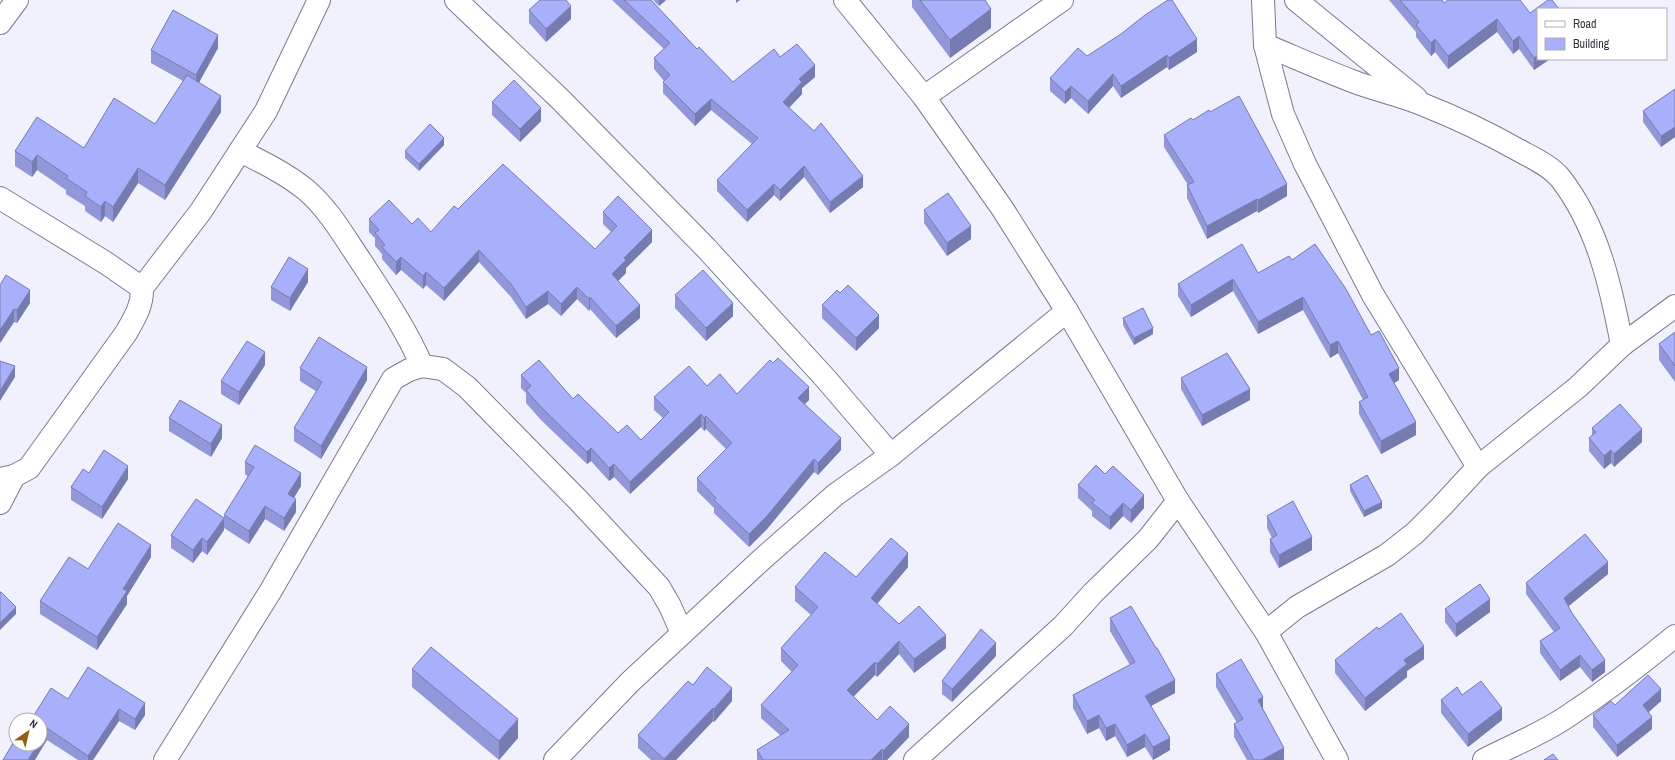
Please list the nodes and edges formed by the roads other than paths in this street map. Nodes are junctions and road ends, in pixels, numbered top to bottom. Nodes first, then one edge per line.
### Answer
1 (17, 0) edge
2 (319, 0) edge
3 (456, 0) edge
4 (845, 0) edge
5 (1062, 0) edge
6 (1263, 0) edge
7 (1296, 0) edge
8 (0, 23) edge
9 (1266, 45) junction
10 (924, 96) junction
11 (1423, 104) junction
12 (240, 151) junction
13 (0, 198) edge
14 (142, 288) junction
15 (1675, 306) edge
16 (1067, 311) junction
17 (1622, 345) junction
18 (422, 366) junction
19 (891, 455) junction
20 (1478, 467) junction
21 (7, 478) edge
22 (1178, 501) junction
23 (0, 503) edge
24 (1266, 632) junction
25 (682, 633) junction
26 (1675, 636) edge
27 (165, 760) edge
28 (555, 760) edge
29 (915, 760) edge
30 (1337, 760) edge
31 (1484, 760) edge

1 - 8 street
2 - 12 street
3 - 19 street
4 - 10 street
5 - 10 street
6 - 9 street
7 - 11 street
9 - 11 street
9 - 20 street
10 - 16 street
11 - 17 street
12 - 14 street
12 - 18 street
13 - 14 street
14 - 21 street
15 - 17 street
16 - 19 street
16 - 22 street
17 - 20 street
18 - 25 street
18 - 27 street
19 - 25 street
20 - 24 street
21 - 23 street
22 - 24 street
22 - 29 street
24 - 30 street
25 - 28 street
26 - 31 street

